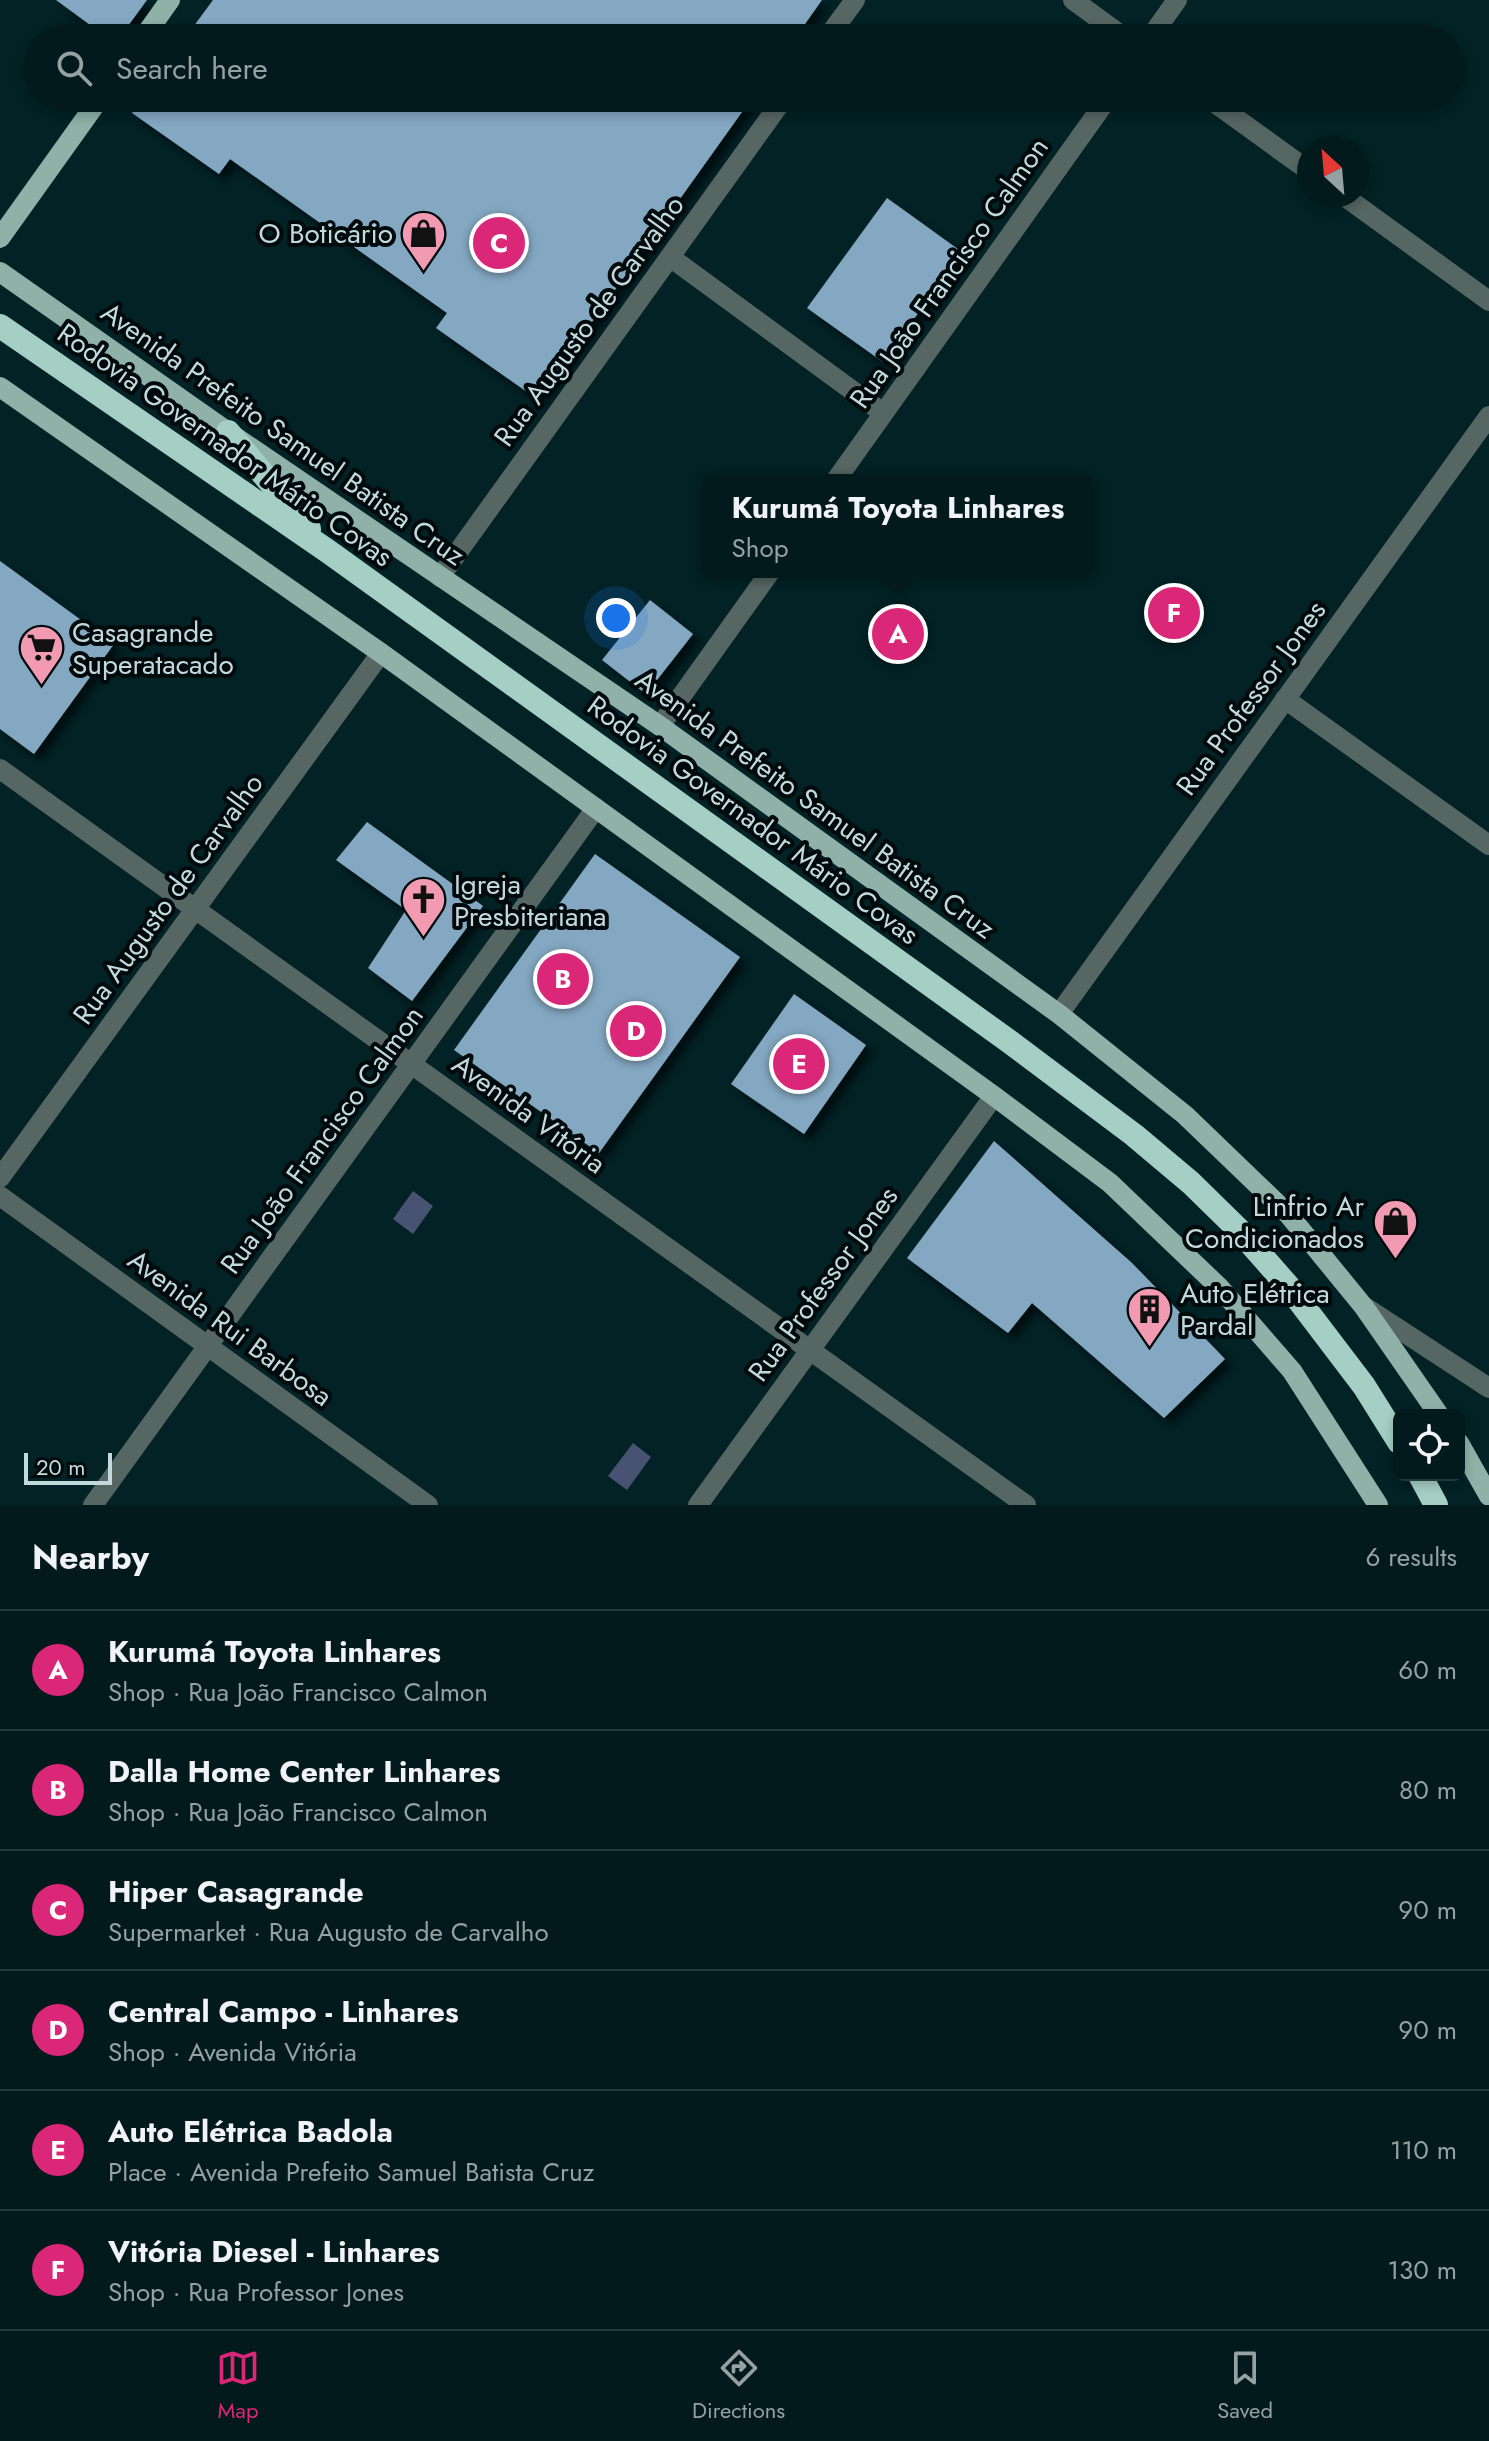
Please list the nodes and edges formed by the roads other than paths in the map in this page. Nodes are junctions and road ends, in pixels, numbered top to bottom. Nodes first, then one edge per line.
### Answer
1 (170, 0) edge
2 (855, 0) edge
3 (1073, 0) edge
4 (1177, 0) edge
5 (153, 24) edge
6 (837, 24) edge
7 (1106, 24) edge
8 (1160, 24) edge
9 (90, 112) edge
10 (774, 112) edge
11 (1098, 112) edge
12 (1227, 112) edge
13 (1297, 162) edge
14 (1361, 208) edge
15 (0, 238) edge
16 (670, 257) junction
17 (0, 272) edge
18 (1489, 301) edge
19 (0, 326) edge
20 (0, 387) edge
21 (883, 413) junction
22 (1489, 416) edge
23 (228, 432) junction
24 (840, 474) edge
25 (329, 552) junction
26 (440, 577) junction
27 (766, 578) edge
28 (381, 653) junction
29 (1285, 699) junction
30 (660, 726) junction
31 (0, 769) edge
32 (596, 808) junction
33 (1489, 845) edge
34 (196, 909) junction
35 (1059, 1014) junction
36 (411, 1064) junction
37 (994, 1096) junction
38 (0, 1178) edge
39 (0, 1196) edge
40 (1364, 1307) junction
41 (208, 1346) junction
42 (810, 1350) junction
43 (1489, 1387) edge
44 (1435, 1409) edge
45 (1393, 1432) edge
46 (1465, 1454) edge
47 (1423, 1481) edge
48 (1489, 1496) edge
49 (93, 1505) edge
50 (428, 1505) edge
51 (698, 1505) edge
52 (1026, 1505) edge
53 (1378, 1505) edge
54 (1436, 1505) edge

1 - 5 main road
2 - 6 street
3 - 7 street
4 - 8 street
9 - 15 main road
10 - 16 street, Rua Augusto de Carvalho
11 - 21 street, Rua João Francisco Calmon
12 - 13 street
14 - 18 street
16 - 21 street
16 - 26 street, Rua Augusto de Carvalho
17 - 23 main road, Avenida Prefeito Samuel Batista Cruz
19 - 25 highway, Rodovia Governador Mário Covas
20 - 28 main road
21 - 24 street, Rua João Francisco Calmon
22 - 29 street, Rua Professor Jones
23 - 25 highway
23 - 26 main road, Avenida Prefeito Samuel Batista Cruz
25 - 45 highway, Rodovia Governador Mário Covas
26 - 30 main road, Avenida Prefeito Samuel Batista Cruz
27 - 30 street
28 - 32 main road
28 - 34 street, Rua Augusto de Carvalho
29 - 33 street
29 - 35 street, Rua Professor Jones
30 - 35 main road, Avenida Prefeito Samuel Batista Cruz
31 - 34 street, Avenida Vitória
32 - 36 street, Rua João Francisco Calmon
32 - 37 main road
34 - 36 street, Avenida Vitória
34 - 38 street, Rua Augusto de Carvalho
35 - 40 main road, Avenida Prefeito Samuel Batista Cruz
36 - 41 street, Rua João Francisco Calmon
36 - 42 street, Avenida Vitória
37 - 42 street, Rua Professor Jones
37 - 53 main road
39 - 41 street, Avenida Rui Barbosa
40 - 43 street
40 - 44 main road, Avenida Prefeito Samuel Batista Cruz
41 - 49 street, Rua João Francisco Calmon
41 - 50 street, Avenida Rui Barbosa
42 - 51 street, Rua Professor Jones
42 - 52 street, Avenida Vitória
46 - 48 main road
47 - 54 highway

